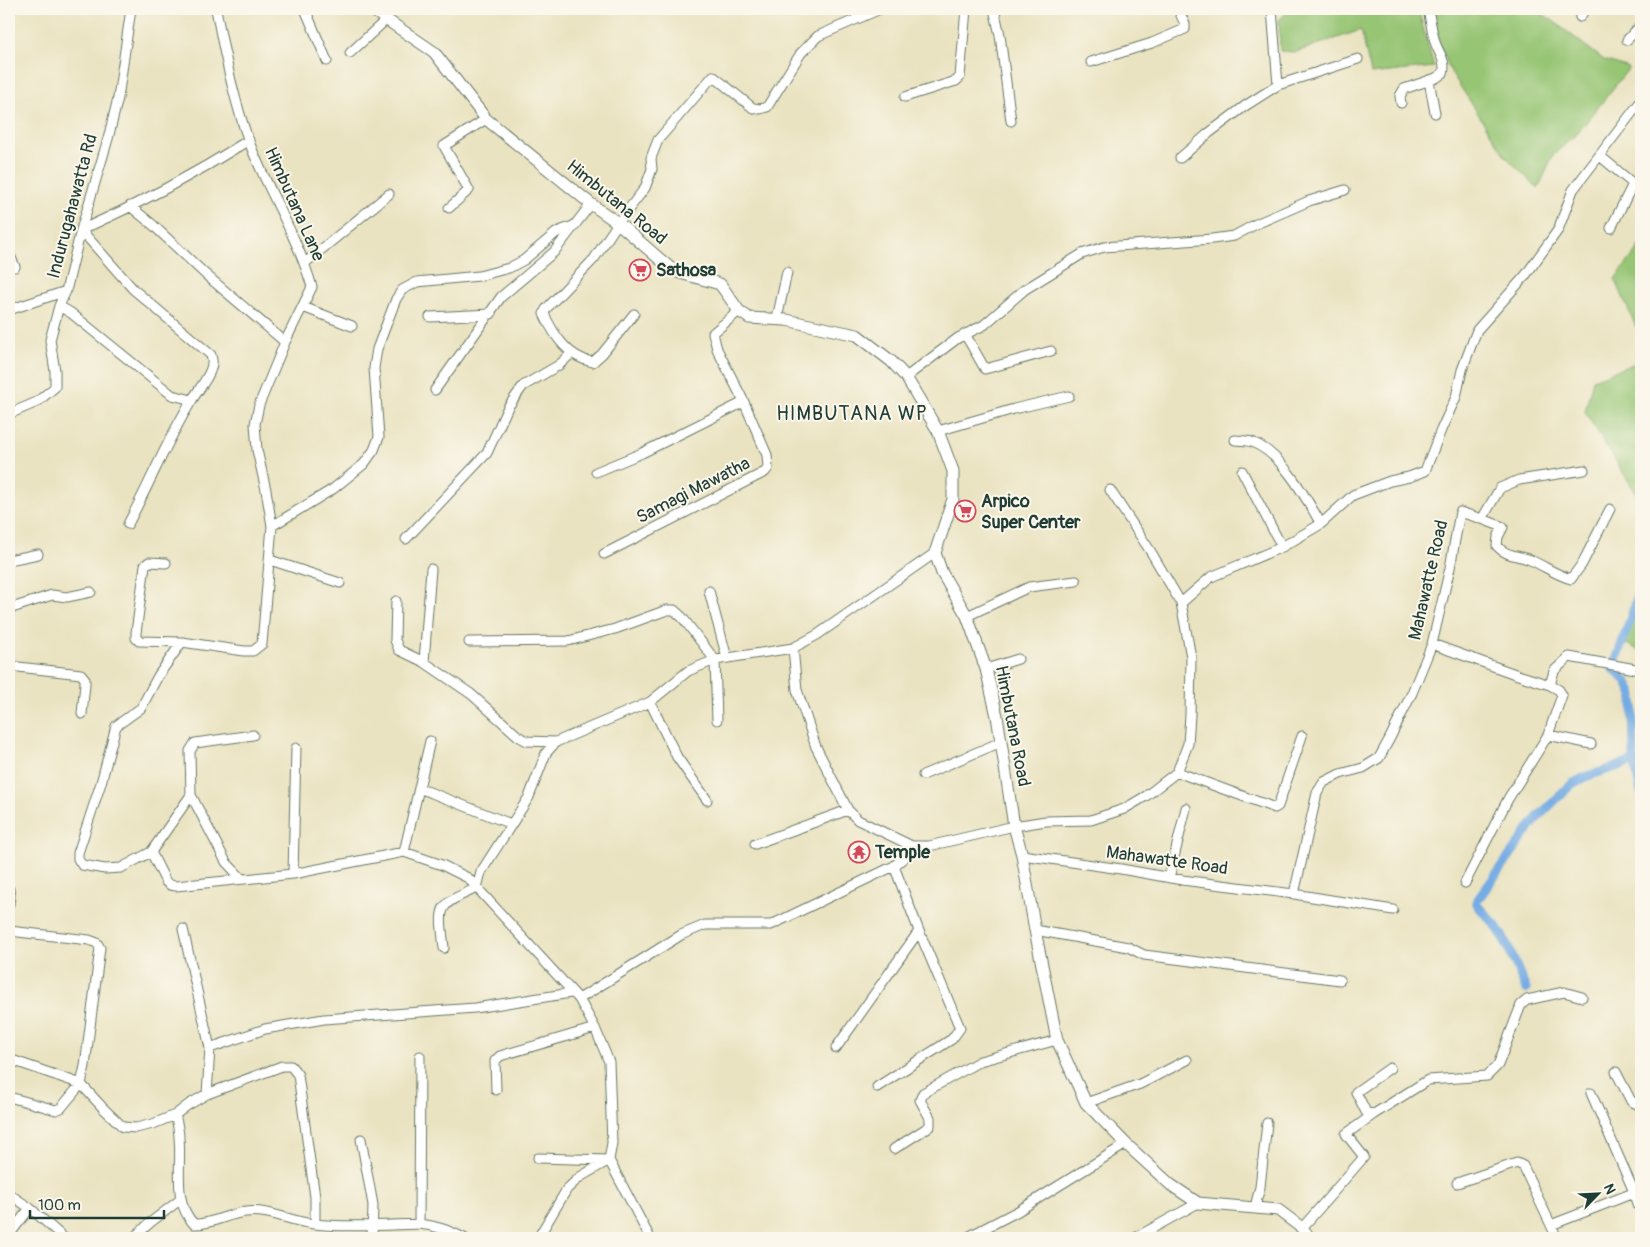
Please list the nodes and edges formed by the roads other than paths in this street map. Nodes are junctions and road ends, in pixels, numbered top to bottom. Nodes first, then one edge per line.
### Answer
1 (131, 9) edge
2 (216, 9) edge
3 (305, 9) edge
4 (371, 9) edge
5 (880, 9) edge
6 (966, 9) edge
7 (994, 9) edge
8 (1178, 9) edge
9 (1272, 9) edge
10 (1428, 9) edge
11 (1585, 9) edge
12 (863, 12) edge
13 (1580, 17) dead end
14 (387, 19) junction
15 (1641, 25) edge
16 (1627, 40) dead end
17 (350, 54) dead end
18 (1358, 58) dead end
19 (327, 61) dead end
20 (1092, 62) dead end
21 (1429, 80) junction
22 (1278, 85) junction
23 (905, 96) dead end
24 (1641, 101) edge
25 (1401, 103) dead end
26 (1435, 113) dead end
27 (486, 119) junction
28 (1011, 121) dead end
29 (248, 140) junction
30 (1600, 156) junction
31 (1180, 158) dead end
32 (1345, 190) dead end
33 (389, 194) dead end
34 (591, 204) junction
35 (130, 206) junction
36 (449, 208) dead end
37 (618, 223) junction
38 (573, 226) junction
39 (1611, 228) dead end
40 (81, 230) junction
41 (9, 253) edge
42 (305, 263) junction
43 (15, 267) dead end
44 (787, 272) dead end
45 (66, 291) junction
46 (59, 306) junction
47 (304, 307) junction
48 (9, 310) edge
49 (739, 311) junction
50 (491, 314) junction
51 (634, 314) dead end
52 (430, 317) dead end
53 (777, 319) junction
54 (352, 326) dead end
55 (965, 334) junction
56 (286, 342) junction
57 (1051, 351) dead end
58 (572, 354) junction
59 (906, 377) junction
60 (435, 390) dead end
61 (1069, 396) dead end
62 (192, 400) junction
63 (744, 402) junction
64 (9, 414) edge
65 (938, 431) junction
66 (1235, 440) dead end
67 (1584, 470) dead end
68 (1242, 471) dead end
69 (596, 472) dead end
70 (1110, 490) dead end
71 (1610, 509) dead end
72 (1482, 519) junction
73 (128, 524) dead end
74 (1321, 524) junction
75 (272, 526) junction
76 (406, 539) dead end
77 (1282, 547) junction
78 (935, 553) junction
79 (38, 554) dead end
80 (604, 554) dead end
81 (9, 560) edge
82 (270, 560) junction
83 (166, 563) dead end
84 (431, 569) dead end
85 (1076, 581) dead end
86 (340, 583) dead end
87 (709, 591) dead end
88 (91, 592) dead end
89 (396, 601) dead end
90 (1181, 603) junction
91 (9, 610) edge
92 (967, 616) junction
93 (182, 642) junction
94 (469, 642) dead end
95 (1432, 644) junction
96 (793, 648) junction
97 (727, 658) junction
98 (1018, 659) dead end
99 (714, 660) junction
100 (424, 662) junction
101 (9, 666) edge
102 (986, 669) junction
103 (1641, 670) edge
104 (1550, 685) junction
105 (650, 702) junction
106 (82, 714) dead end
107 (717, 720) dead end
108 (1548, 734) junction
109 (253, 735) dead end
110 (1302, 736) dead end
111 (430, 741) dead end
112 (556, 742) junction
113 (1000, 742) junction
114 (1591, 744) dead end
115 (296, 748) dead end
116 (1177, 772) junction
117 (922, 775) dead end
118 (419, 788) junction
119 (191, 795) junction
120 (707, 800) dead end
121 (1186, 808) dead end
122 (848, 810) junction
123 (511, 824) junction
124 (1014, 826) junction
125 (755, 844) dead end
126 (912, 846) junction
127 (151, 852) junction
128 (404, 852) junction
129 (1022, 856) junction
130 (894, 866) junction
131 (293, 874) junction
132 (1169, 878) junction
133 (242, 879) junction
134 (1465, 883) dead end
135 (477, 888) junction
136 (9, 889) edge
137 (1294, 894) junction
138 (9, 904) edge
139 (1393, 910) dead end
140 (183, 929) dead end
141 (1035, 930) junction
142 (9, 931) edge
143 (919, 931) junction
144 (444, 948) dead end
145 (1340, 980) dead end
146 (571, 992) junction
147 (1582, 996) dead end
148 (579, 999) junction
149 (595, 1028) junction
150 (1058, 1040) junction
151 (210, 1048) junction
152 (836, 1048) dead end
153 (420, 1056) dead end
154 (9, 1059) edge
155 (1187, 1060) dead end
156 (1390, 1068) dead end
157 (1616, 1072) dead end
158 (81, 1084) junction
159 (877, 1087) dead end
160 (496, 1090) dead end
161 (1591, 1093) dead end
162 (207, 1094) junction
163 (9, 1097) edge
164 (1086, 1103) junction
165 (1641, 1104) edge
166 (1374, 1114) junction
167 (175, 1115) junction
168 (1267, 1123) dead end
169 (360, 1139) dead end
170 (1126, 1144) junction
171 (894, 1149) dead end
172 (538, 1158) dead end
173 (609, 1160) junction
174 (1457, 1183) dead end
175 (1638, 1191) edge
176 (9, 1194) edge
177 (182, 1199) junction
178 (1198, 1203) junction
179 (1637, 1205) dead end
180 (1255, 1207) junction
181 (30, 1208) junction
182 (315, 1224) junction
183 (419, 1224) junction
184 (372, 1225) junction
185 (1551, 1225) junction
186 (1302, 1228) junction
187 (9, 1235) edge
188 (453, 1236) edge
189 (64, 1238) edge
190 (133, 1238) edge
191 (372, 1238) edge
192 (464, 1238) edge
193 (538, 1238) edge
194 (650, 1238) edge
195 (966, 1238) edge
196 (1135, 1238) edge
197 (1310, 1238) edge
198 (1557, 1238) edge

1 - 40 street, Indurugahawatta Rd
2 - 29 street, Himbutana Lane
3 - 19 street
4 - 14 street, Himbutana Road
5 - 12 street
6 - 23 street
7 - 28 street
8 - 20 street
9 - 22 street
10 - 21 street
11 - 13 street
12 - 37 street
14 - 17 street
14 - 27 street, Himbutana Road
15 - 16 street
18 - 22 street
21 - 25 street
21 - 26 street
22 - 31 street
24 - 30 street
27 - 34 street, Himbutana Road
27 - 36 street
29 - 35 street
29 - 42 street, Himbutana Lane
30 - 39 street
30 - 74 street
32 - 55 street
33 - 42 street
34 - 37 street, Himbutana Road
34 - 38 street
35 - 40 street
35 - 56 street
37 - 49 street, Himbutana Road
37 - 58 street
38 - 50 street
38 - 75 street
40 - 45 street, Indurugahawatta Rd
40 - 62 street
41 - 43 street
42 - 47 street, Himbutana Lane
44 - 53 street
45 - 46 street, Indurugahawatta Rd
45 - 48 street
46 - 62 street
46 - 64 street, Indurugahawatta Rd
47 - 54 street
47 - 56 street, Himbutana Lane
49 - 53 street
49 - 63 street, Samagi Mawatha
50 - 52 street
50 - 60 street
51 - 58 street
53 - 59 street
55 - 57 street
55 - 59 street
56 - 75 street, Himbutana Lane
58 - 76 street
59 - 65 street
61 - 65 street
62 - 73 street
63 - 69 street
63 - 80 street, Samagi Mawatha
65 - 78 street
66 - 74 street
67 - 72 street
68 - 77 street
70 - 90 street
71 - 72 street
72 - 95 street, Mahawatte Road
74 - 77 street
75 - 82 street, Himbutana Lane
77 - 90 street
78 - 92 street, Himbutana Road
78 - 96 street
79 - 81 street
82 - 86 street
82 - 93 street, Himbutana Lane
83 - 93 street
84 - 100 street
85 - 92 street
87 - 97 street
88 - 91 street
89 - 100 street
90 - 116 street
92 - 102 street, Himbutana Road
93 - 127 street
94 - 99 street
95 - 104 street
95 - 137 street, Mahawatte Road
96 - 97 street
96 - 122 street
97 - 99 street
98 - 102 street
99 - 105 street
99 - 107 street
100 - 112 street
101 - 106 street
102 - 113 street, Himbutana Road
103 - 104 street
104 - 108 street
105 - 112 street
105 - 120 street
108 - 114 street
108 - 134 street
109 - 119 street
110 - 116 street
111 - 118 street
112 - 123 street
113 - 117 street
113 - 124 street, Himbutana Road
115 - 131 street
116 - 124 street
118 - 123 street
118 - 128 street
119 - 127 street
119 - 133 street
121 - 132 street
122 - 125 street
122 - 126 street
123 - 135 street
124 - 126 street
124 - 129 street, Himbutana Road
126 - 130 street
127 - 133 street
128 - 131 street
128 - 135 street
129 - 132 street, Mahawatte Road
129 - 141 street, Himbutana Road
130 - 143 street
130 - 148 street
131 - 133 street
132 - 137 street, Mahawatte Road
135 - 144 street
135 - 146 street
136 - 138 street
137 - 139 street
140 - 151 street
141 - 145 street
141 - 150 street, Himbutana Road
142 - 158 street
143 - 152 street
143 - 159 street
146 - 148 street
146 - 151 street
147 - 166 street
148 - 149 street
149 - 160 street
149 - 173 street
150 - 164 street, Himbutana Road
150 - 171 street
151 - 162 street
153 - 183 street
154 - 158 street
155 - 164 street
156 - 166 street
157 - 165 street
158 - 163 street
158 - 167 street
161 - 175 street
162 - 167 street
162 - 182 street
164 - 170 street, Himbutana Road
166 - 186 street
167 - 177 street
168 - 180 street
169 - 184 street
170 - 178 street, Himbutana Road
170 - 195 street
172 - 173 street
173 - 193 street
173 - 194 street
174 - 185 street
175 - 179 street
175 - 185 street
176 - 181 street
177 - 182 street
177 - 190 street
178 - 180 street, Himbutana Road
178 - 196 street
180 - 186 street, Himbutana Road
181 - 187 street
181 - 189 street
182 - 184 street
183 - 184 street
183 - 188 street
184 - 191 street
185 - 198 street
186 - 197 street, Himbutana Road
188 - 192 street

